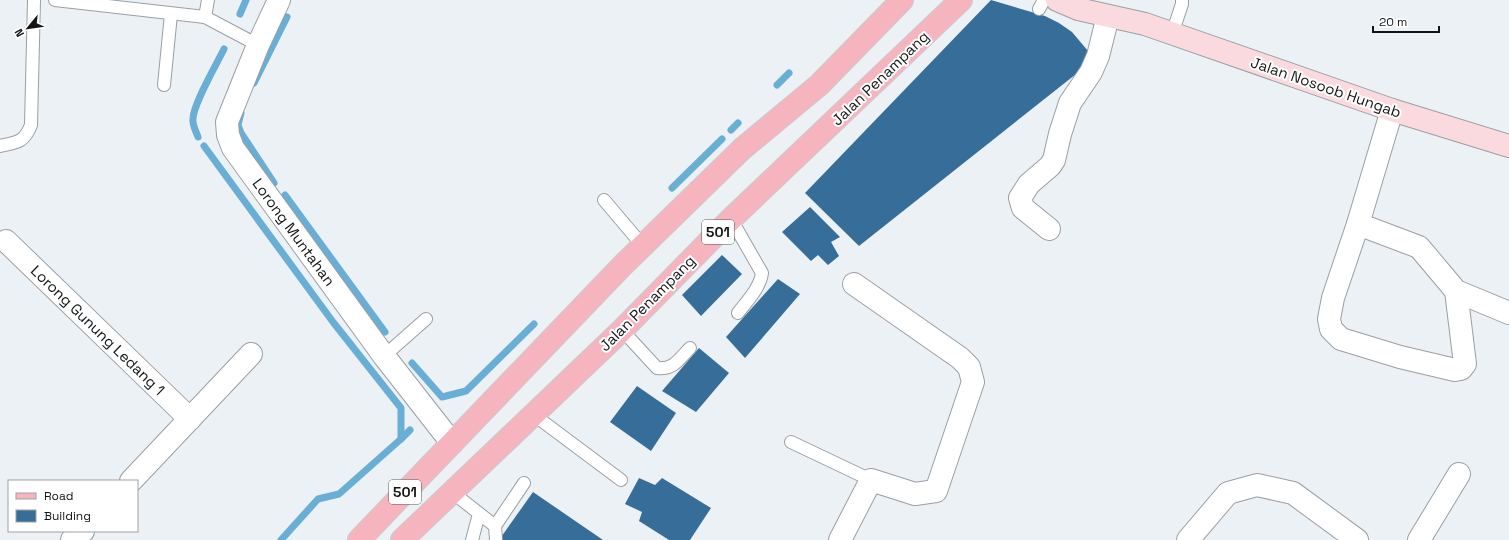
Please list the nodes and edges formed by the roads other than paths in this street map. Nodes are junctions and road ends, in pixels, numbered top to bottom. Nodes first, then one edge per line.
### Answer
1 (34, 0) edge
2 (55, 0) edge
3 (208, 0) edge
4 (279, 0) edge
5 (902, 0) edge
6 (961, 0) edge
7 (1182, 0) edge
8 (88, 1) edge
9 (1046, 3) edge
10 (1108, 8) edge
11 (171, 14) junction
12 (205, 17) junction
13 (1172, 34) junction
14 (258, 45) junction
15 (164, 85) dead end
16 (1392, 110) junction
17 (0, 146) edge
18 (1509, 146) edge
19 (604, 200) dead end
20 (731, 220) junction
21 (1358, 224) junction
22 (1049, 229) dead end
23 (6, 241) dead end
24 (643, 246) junction
25 (854, 284) dead end
26 (1456, 291) junction
27 (738, 313) dead end
28 (1509, 313) edge
29 (426, 318) dead end
30 (622, 330) junction
31 (690, 348) dead end
32 (250, 354) dead end
33 (384, 356) junction
34 (534, 415) junction
35 (190, 419) junction
36 (791, 442) dead end
37 (452, 443) junction
38 (1459, 474) dead end
39 (132, 480) edge
40 (621, 480) dead end
41 (871, 480) junction
42 (524, 483) dead end
43 (452, 492) junction
44 (479, 514) junction
45 (495, 526) junction
46 (83, 532) edge
47 (72, 540) edge
48 (358, 540) edge
49 (402, 540) edge
50 (472, 540) edge
51 (496, 540) edge
52 (840, 540) edge
53 (1188, 540) edge
54 (1357, 540) edge
55 (1419, 540) edge

1 - 17 lane
2 - 8 lane
3 - 12 lane
4 - 14 street, Lorong Muntahan
5 - 24 main road, 501
6 - 20 main road, Jalan Penampang / 501
7 - 13 lane
8 - 11 lane
9 - 10 main road, Jalan Nosoob Hungab
10 - 13 main road, Jalan Nosoob Hungab
10 - 22 street
11 - 12 lane
11 - 15 lane
12 - 14 lane
13 - 16 main road, Jalan Nosoob Hungab
14 - 33 street, Lorong Muntahan
16 - 18 main road, Jalan Nosoob Hungab
16 - 21 street
19 - 24 lane
20 - 27 lane
20 - 30 main road, Jalan Penampang / 501
21 - 26 street
21 - 26 street
23 - 35 street, Lorong Gunung Ledang 1
24 - 37 main road, 501
25 - 41 street
26 - 28 street
29 - 33 lane
30 - 31 lane
30 - 34 main road, Jalan Penampang / 501
32 - 35 street
33 - 37 street, Lorong Muntahan
34 - 40 lane
34 - 43 main road, Jalan Penampang / 501
35 - 39 street
36 - 41 lane
37 - 48 main road, 501
38 - 55 street
41 - 52 street
42 - 45 lane
43 - 44 lane
43 - 49 main road, Jalan Penampang / 501
44 - 45 lane
44 - 50 lane
45 - 51 lane
46 - 47 street
53 - 54 street

